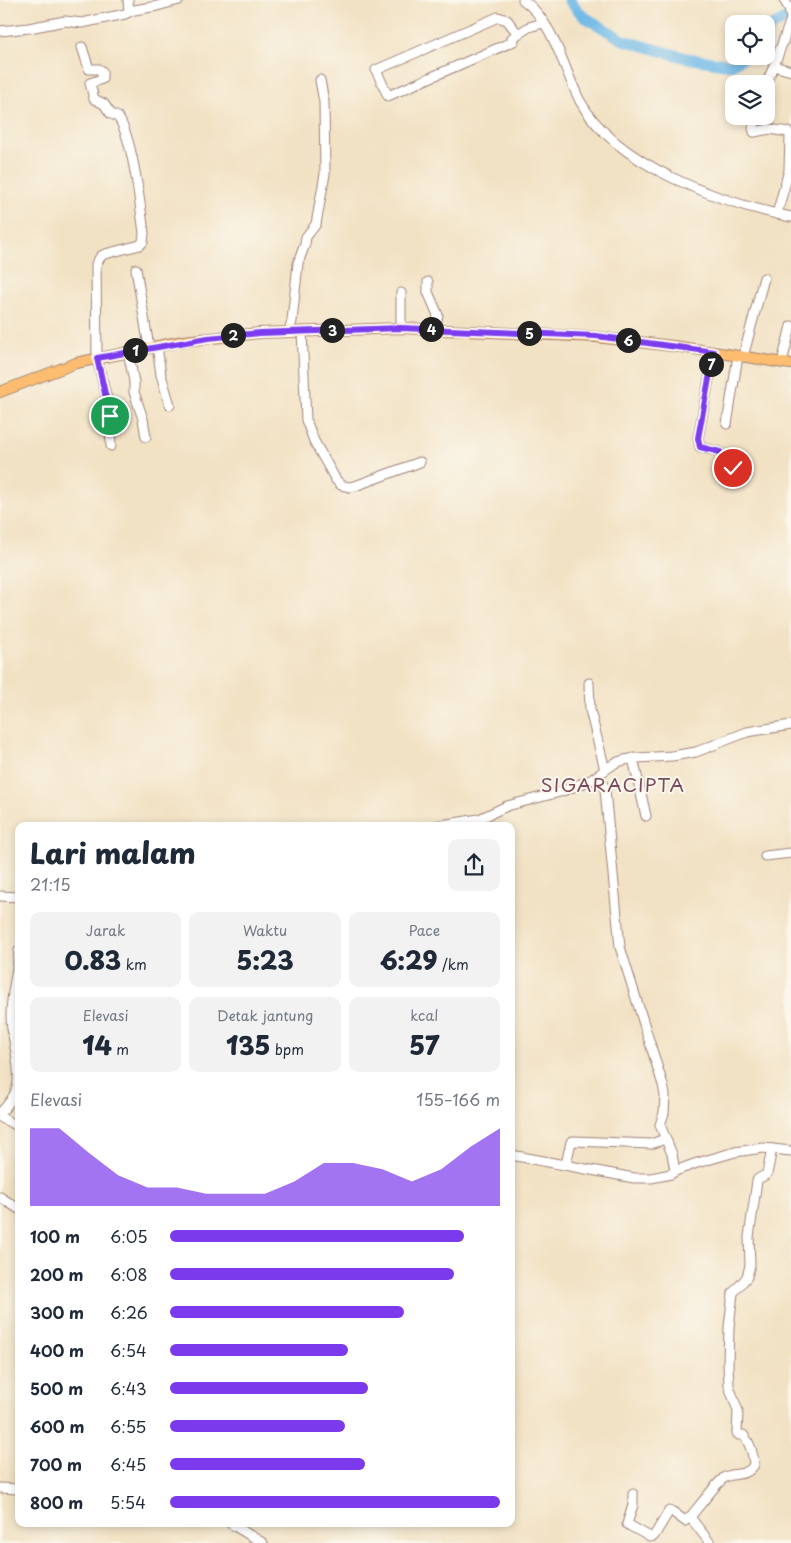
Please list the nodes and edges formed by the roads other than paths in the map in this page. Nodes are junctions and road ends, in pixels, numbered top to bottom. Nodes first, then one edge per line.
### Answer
1 (128, 0) edge
2 (179, 0) edge
3 (523, 0) edge
4 (787, 4) edge
5 (129, 11) junction
6 (791, 19) edge
7 (544, 22) junction
8 (0, 31) edge
9 (518, 34) junction
10 (82, 47) dead end
11 (774, 66) junction
12 (791, 72) edge
13 (770, 75) edge
14 (320, 80) dead end
15 (754, 125) edge
16 (778, 214) junction
17 (791, 217) edge
18 (136, 269) dead end
19 (764, 278) dead end
20 (428, 282) dead end
21 (401, 293) dead end
22 (791, 326) edge
23 (401, 328) junction
24 (435, 329) junction
25 (302, 331) junction
26 (289, 332) junction
27 (153, 347) junction
28 (128, 351) junction
29 (714, 352) junction
30 (741, 356) junction
31 (97, 358) junction
32 (787, 363) edge
33 (0, 392) edge
34 (170, 405) dead end
35 (727, 424) dead end
36 (146, 437) dead end
37 (111, 446) dead end
38 (420, 462) dead end
39 (733, 468) dead end
40 (589, 683) dead end
41 (791, 725) edge
42 (634, 758) junction
43 (602, 773) junction
44 (646, 816) dead end
45 (460, 822) edge
46 (791, 853) edge
47 (765, 856) dead end
48 (0, 896) edge
49 (15, 897) edge
50 (15, 977) edge
51 (15, 1048) edge
52 (15, 1092) edge
53 (0, 1115) edge
54 (15, 1124) edge
55 (665, 1139) junction
56 (772, 1149) junction
57 (791, 1151) edge
58 (515, 1155) edge
59 (566, 1164) junction
60 (675, 1171) junction
61 (0, 1197) edge
62 (15, 1206) edge
63 (0, 1488) edge
64 (15, 1489) edge
65 (633, 1494) dead end
66 (690, 1517) junction
67 (235, 1527) edge
68 (263, 1543) edge
69 (710, 1543) edge

1 - 5 street
2 - 5 street
3 - 7 street
4 - 6 street
5 - 8 street
6 - 11 street
7 - 9 street
7 - 16 street
9 - 9 street
10 - 31 street
11 - 12 street
11 - 13 street
14 - 26 street
15 - 16 street
16 - 17 street
18 - 27 street
19 - 30 street
20 - 24 street
21 - 23 street
22 - 32 street
23 - 24 main road
23 - 25 main road
24 - 29 main road
25 - 26 main road
25 - 38 street
26 - 27 main road
27 - 28 main road
27 - 34 street
28 - 31 main road
28 - 36 street
29 - 30 main road
29 - 39 street
30 - 32 main road
30 - 35 street
31 - 33 main road
31 - 37 street
40 - 43 street
41 - 42 street
42 - 43 street
42 - 44 street
43 - 45 street
43 - 55 street
46 - 47 street
48 - 49 street
50 - 51 street
52 - 53 street
53 - 54 street
55 - 59 street
55 - 60 street
56 - 57 street
56 - 60 street
56 - 66 street
58 - 59 street
59 - 60 street
61 - 62 street
63 - 64 street
65 - 66 street
66 - 69 street
67 - 68 street

